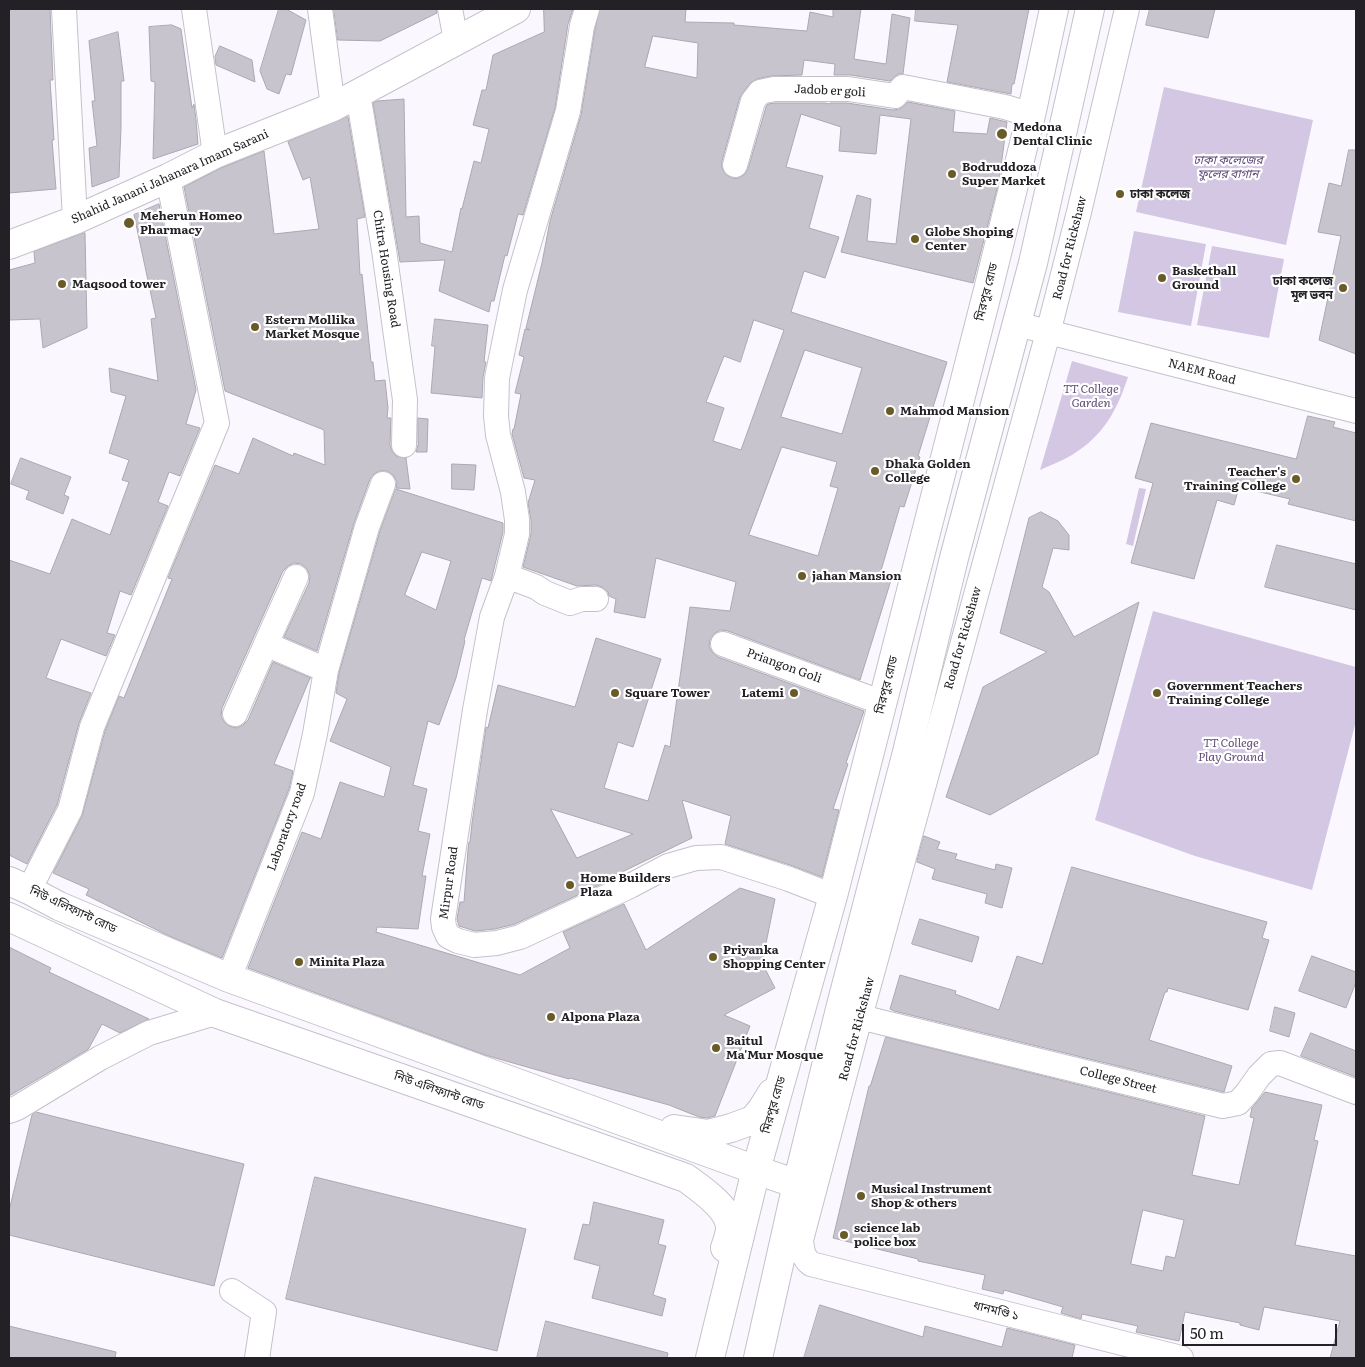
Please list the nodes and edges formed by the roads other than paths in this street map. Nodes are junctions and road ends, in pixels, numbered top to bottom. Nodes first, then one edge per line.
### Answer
1 (64, 9) edge
2 (194, 9) edge
3 (320, 9) edge
4 (450, 9) edge
5 (516, 9) edge
6 (587, 9) edge
7 (1054, 9) edge
8 (1090, 9) edge
9 (1127, 9) edge
10 (456, 40) junction
11 (358, 94) junction
12 (334, 107) junction
13 (1031, 115) junction
14 (215, 154) junction
15 (735, 165) dead end
16 (168, 178) junction
17 (74, 220) junction
18 (9, 245) edge
19 (980, 318) junction
20 (1016, 324) junction
21 (1048, 333) junction
22 (1356, 411) edge
23 (404, 445) dead end
24 (383, 484) dead end
25 (507, 576) junction
26 (296, 577) dead end
27 (596, 599) dead end
28 (266, 644) junction
29 (723, 644) dead end
30 (326, 670) junction
31 (883, 703) junction
32 (235, 714) dead end
33 (19, 885) edge
34 (833, 896) junction
35 (10, 921) edge
36 (229, 978) junction
37 (215, 1013) junction
38 (850, 1013) junction
39 (781, 1080) junction
40 (1356, 1092) edge
41 (9, 1111) edge
42 (599, 1113) junction
43 (756, 1170) junction
44 (797, 1184) junction
45 (811, 1264) joint
46 (232, 1291) dead end
47 (258, 1358) edge
48 (699, 1358) edge
49 (710, 1358) edge
50 (758, 1358) edge
51 (1181, 1358) edge

1 - 17 street
2 - 14 street
3 - 12 street
4 - 10 street
5 - 10 main road, Shahid Janani Jahanara Imam Sarani
6 - 25 street
7 - 13 main road, মিরপুর রোড
8 - 20 main road
9 - 21 street, Road for Rickshaw
10 - 11 main road, Shahid Janani Jahanara Imam Sarani
11 - 12 main road, Shahid Janani Jahanara Imam Sarani
11 - 23 street, Chitra Housing Road
12 - 14 main road, Shahid Janani Jahanara Imam Sarani
13 - 15 street, Jadob er goli
13 - 19 main road, মিরপুর রোড
14 - 16 main road, Shahid Janani Jahanara Imam Sarani
16 - 17 main road, Shahid Janani Jahanara Imam Sarani
16 - 33 street
17 - 18 main road, Shahid Janani Jahanara Imam Sarani
19 - 20 main road
19 - 31 main road, মিরপুর রোড
20 - 21 street, NAEM Road
20 - 38 main road
21 - 22 street, NAEM Road
21 - 38 street, Road for Rickshaw
24 - 30 street, Laboratory road
25 - 27 street
25 - 34 street, Mirpur Road
26 - 28 street
28 - 30 street
28 - 32 street
29 - 31 street, Priangon Goli
30 - 36 street, Laboratory road
31 - 34 main road, মিরপুর রোড
33 - 36 main road, নিউ এলিফ্যান্ট রোড
34 - 39 main road, মিরপুর রোড
35 - 37 main road, নিউ এলিফ্যান্ট রোড
36 - 42 main road, নিউ এলিফ্যান্ট রোড
37 - 41 street
37 - 48 main road, নিউ এলিফ্যান্ট রোড
38 - 40 street, College Street
38 - 44 main road
38 - 45 street, Road for Rickshaw
39 - 42 main road
39 - 43 main road, মিরপুর রোড
42 - 43 main road, নিউ এলিফ্যান্ট রোড
43 - 44 main road, নিউ এলিফ্যান্ট রোড
43 - 49 main road, মিরপুর রোড
44 - 50 main road
45 - 51 street, ধানমণ্ডি ১
46 - 47 street

